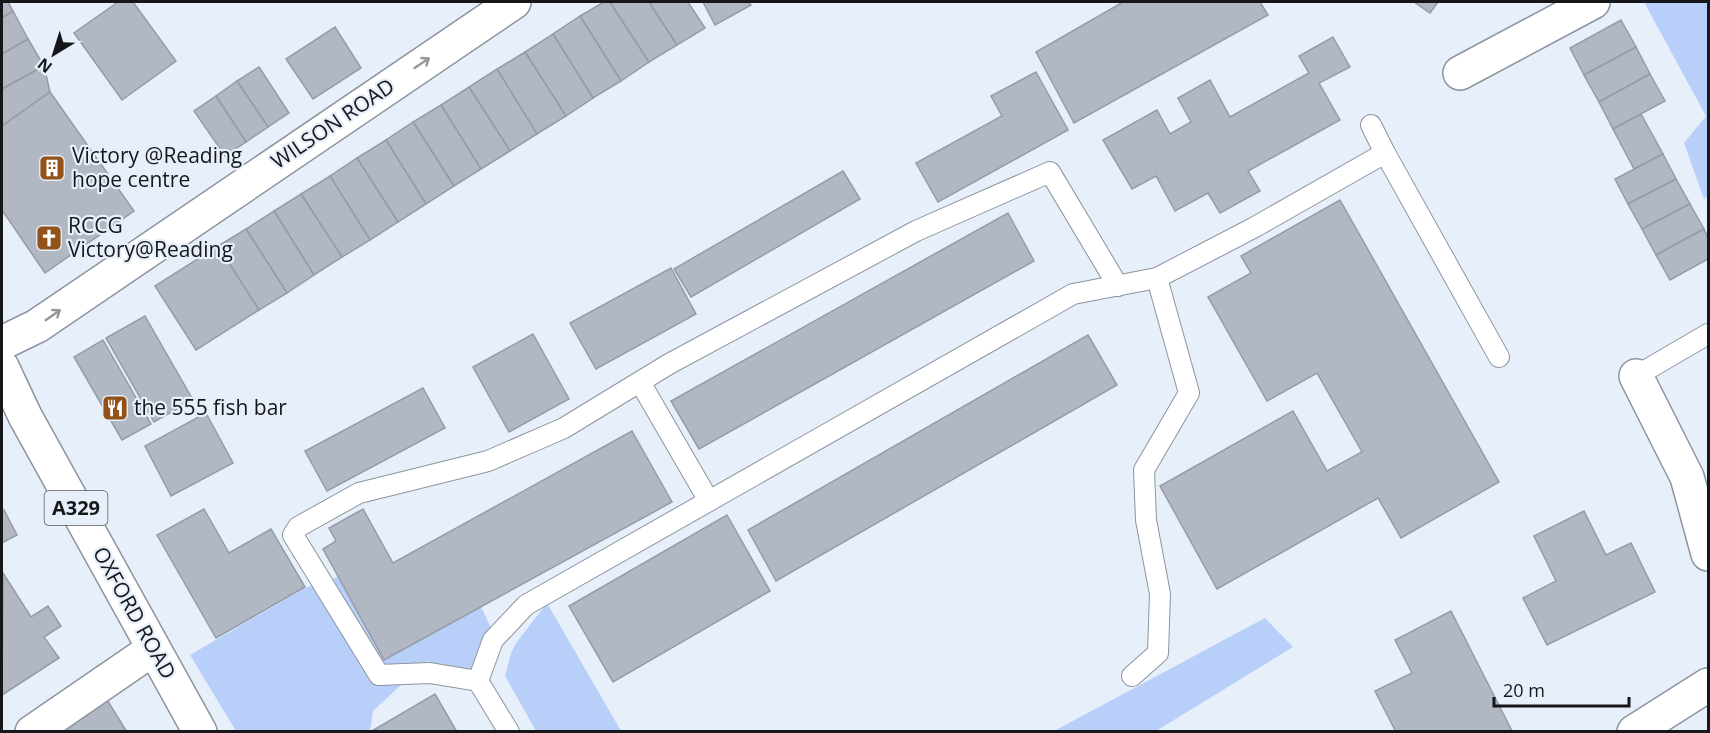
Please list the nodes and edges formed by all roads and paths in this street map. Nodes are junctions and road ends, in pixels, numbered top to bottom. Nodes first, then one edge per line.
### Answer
1 (514, 2) edge
2 (1593, 2) edge
3 (1460, 72) dead end
4 (1371, 125) dead end
5 (1385, 153) junction
6 (1157, 278) junction
7 (1118, 286) junction
8 (1708, 334) edge
9 (2, 343) edge
10 (1499, 357) dead end
11 (2, 367) edge
12 (1636, 376) joint
13 (640, 382) junction
14 (709, 501) junction
15 (1708, 554) edge
16 (153, 649) junction
17 (1132, 676) dead end
18 (478, 681) junction
19 (1708, 685) edge
20 (32, 732) edge
21 (200, 732) edge
22 (509, 732) edge
23 (1634, 732) edge

9 -> 1 street, WILSON ROAD
2 - 3 street
4 - 5 lane
5 - 6 lane
5 - 10 lane
6 - 7 lane
6 - 17 lane
7 - 13 lane
7 - 14 lane
8 - 12 lane
11 - 16 street, OXFORD ROAD / A329
12 - 15 street
13 - 14 lane
13 - 18 lane
14 - 18 lane
16 - 20 street
16 - 21 street, OXFORD ROAD / A329
18 - 22 lane
19 - 23 street

